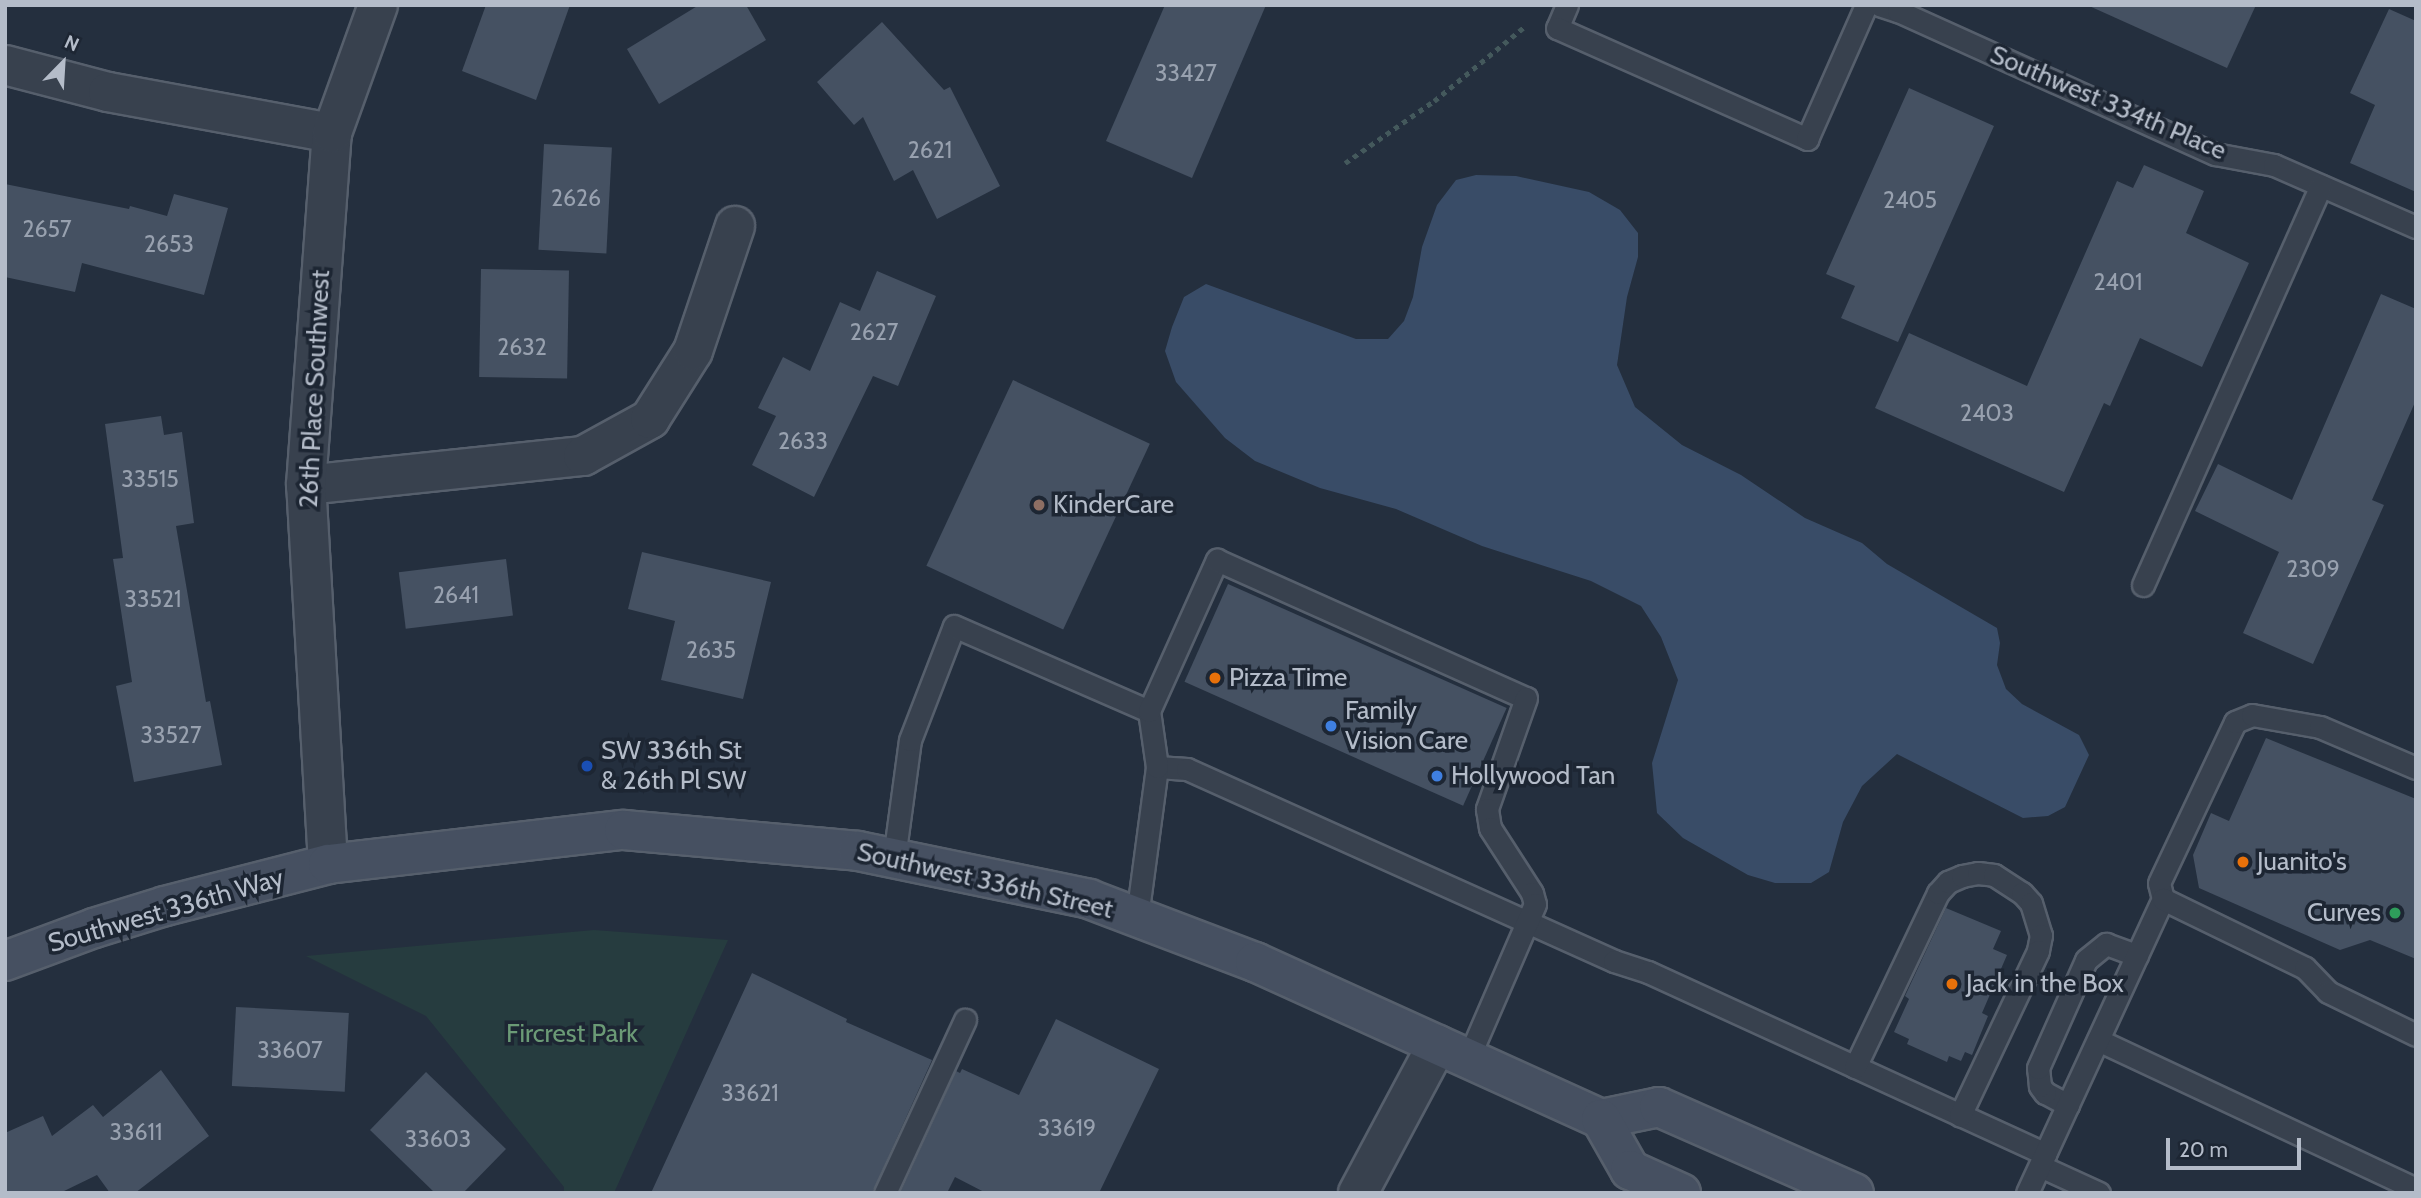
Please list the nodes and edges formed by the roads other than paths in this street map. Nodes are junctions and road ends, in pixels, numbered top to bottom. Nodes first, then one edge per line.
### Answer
1 (378, 5) edge
2 (1567, 5) edge
3 (1866, 5) edge
4 (1879, 5) edge
5 (5, 65) edge
6 (332, 133) junction
7 (2321, 186) junction
8 (735, 226) dead end
9 (2416, 227) edge
10 (306, 485) junction
11 (2143, 585) dead end
12 (1149, 711) junction
13 (1157, 766) junction
14 (2416, 768) edge
15 (894, 858) junction
16 (328, 864) junction
17 (2163, 899) junction
18 (1137, 917) junction
19 (1528, 922) junction
20 (2137, 955) junction
21 (5, 961) edge
22 (965, 1020) dead end
23 (2416, 1035) edge
24 (2098, 1040) junction
25 (1452, 1052) junction
26 (1855, 1067) junction
27 (2068, 1105) junction
28 (1959, 1115) junction
29 (1601, 1119) junction
30 (2043, 1160) junction
31 (1800, 1182) edge
32 (2416, 1189) edge
33 (885, 1193) edge
34 (1358, 1193) edge
35 (1681, 1193) edge
36 (1854, 1193) edge
37 (2028, 1193) edge
38 (2099, 1193) edge

1 - 6 street, 26th Place Southwest
2 - 3 lane
4 - 7 lane, Southwest 334th Place
5 - 6 street
6 - 10 street, 26th Place Southwest
7 - 9 lane, Southwest 334th Place
7 - 11 lane
8 - 10 street
10 - 16 street, 26th Place Southwest
12 - 13 lane
12 - 15 lane
12 - 19 lane
13 - 18 lane
13 - 19 lane
14 - 17 lane
15 - 16 main road, Southwest 336th Street
15 - 18 main road, Southwest 336th Street
16 - 21 main road, Southwest 336th Way
17 - 20 lane
17 - 23 lane
18 - 25 main road, Southwest 336th Street
19 - 25 lane
19 - 26 lane
20 - 24 lane
20 - 27 lane
22 - 33 lane
24 - 27 lane
24 - 32 lane
25 - 29 main road, Southwest 336th Street
25 - 34 street
26 - 28 lane
26 - 28 lane
27 - 30 lane
28 - 30 lane
29 - 31 main road
29 - 35 main road
30 - 37 lane
30 - 38 lane
31 - 36 main road

